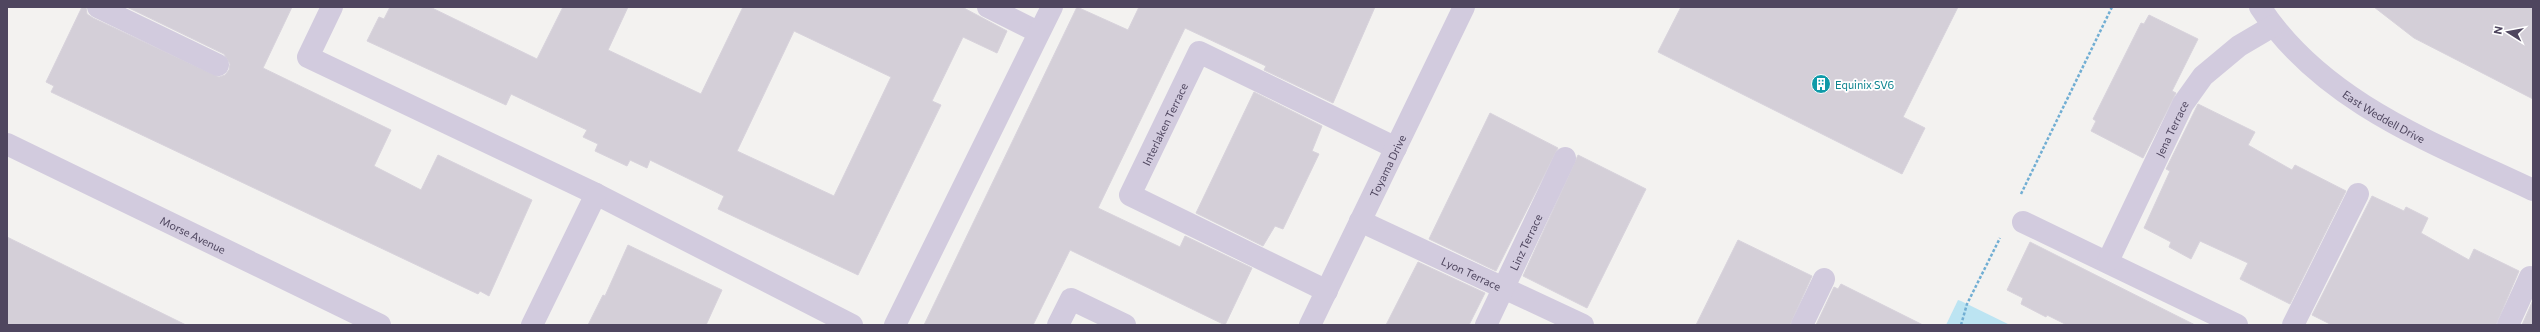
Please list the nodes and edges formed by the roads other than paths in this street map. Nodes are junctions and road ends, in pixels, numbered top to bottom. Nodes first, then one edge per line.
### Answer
1 (98, 7) edge
2 (332, 7) edge
3 (988, 7) edge
4 (1052, 7) edge
5 (1464, 7) edge
6 (2260, 7) edge
7 (2272, 26) junction
8 (1038, 32) junction
9 (218, 65) dead end
10 (7, 144) edge
11 (1396, 148) junction
12 (1565, 158) dead end
13 (2533, 190) edge
14 (596, 194) junction
15 (2358, 194) dead end
16 (1360, 221) junction
17 (2023, 222) dead end
18 (2108, 261) junction
19 (2530, 277) dead end
20 (1824, 279) dead end
21 (1505, 288) junction
22 (1327, 291) junction
23 (380, 325) edge
24 (532, 325) edge
25 (852, 325) edge
26 (895, 325) edge
27 (1058, 325) edge
28 (1124, 325) edge
29 (1310, 325) edge
30 (1486, 325) edge
31 (1583, 325) edge
32 (1802, 325) edge
33 (2237, 325) edge
34 (2293, 325) edge
35 (2508, 325) edge

1 - 9 street
2 - 14 street
3 - 8 street
4 - 8 street
5 - 11 street, Toyama Drive
6 - 7 street, East Weddell Drive
7 - 13 street, East Weddell Drive
7 - 18 street, Jena Terrace
8 - 26 street
10 - 23 street, Morse Avenue
11 - 16 street, Toyama Drive
11 - 22 street, Interlaken Terrace
12 - 21 street, Linz Terrace
14 - 24 street
14 - 25 street
15 - 34 street
16 - 21 street, Lyon Terrace
16 - 22 street, Toyama Drive
17 - 18 street
18 - 33 street
19 - 35 street
20 - 32 street
21 - 30 street, Linz Terrace
21 - 31 street, Lyon Terrace
22 - 29 street, Toyama Drive
27 - 28 street

